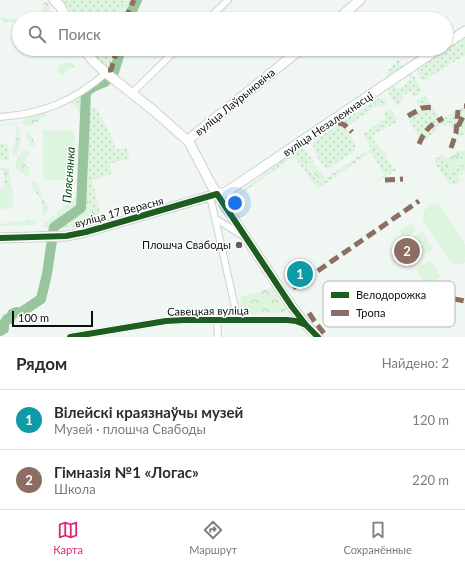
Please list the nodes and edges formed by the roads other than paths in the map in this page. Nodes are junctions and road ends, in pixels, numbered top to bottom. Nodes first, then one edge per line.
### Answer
1 (54, 0) edge
2 (228, 0) edge
3 (360, 0) edge
4 (63, 12) edge
5 (215, 12) edge
6 (346, 12) edge
7 (465, 31) edge
8 (453, 39) edge
9 (89, 56) edge
10 (170, 56) edge
11 (292, 56) edge
12 (428, 56) edge
13 (107, 73) junction
14 (131, 94) junction
15 (0, 117) edge
16 (188, 140) junction
17 (214, 195) junction
18 (216, 219) junction
19 (0, 238) edge
20 (246, 238) junction
21 (292, 307) junction
22 (217, 320) junction
23 (238, 320) junction
24 (287, 320) junction
25 (306, 325) junction
26 (91, 335) edge
27 (70, 337) edge
28 (218, 337) edge
29 (318, 337) edge

1 - 4 main road
2 - 5 street
3 - 6 main road
7 - 8 main road
9 - 13 main road
10 - 14 street
11 - 16 main road, вуліца Лаўрыновіча
12 - 17 main road, вуліца Незалежнасці
13 - 14 main road
13 - 15 street
14 - 16 main road
16 - 17 main road
17 - 18 street
17 - 19 main road, вуліца 17 Верасня
17 - 20 main road
18 - 20 street
18 - 23 street
20 - 21 main road
21 - 24 street
21 - 25 main road
22 - 23 street, Савецкая вуліца
22 - 26 street, Савецкая вуліца
22 - 28 street
23 - 24 street, Савецкая вуліца
24 - 25 street, Савецкая вуліца
25 - 29 main road
26 - 27 street, Савецкая вуліца

